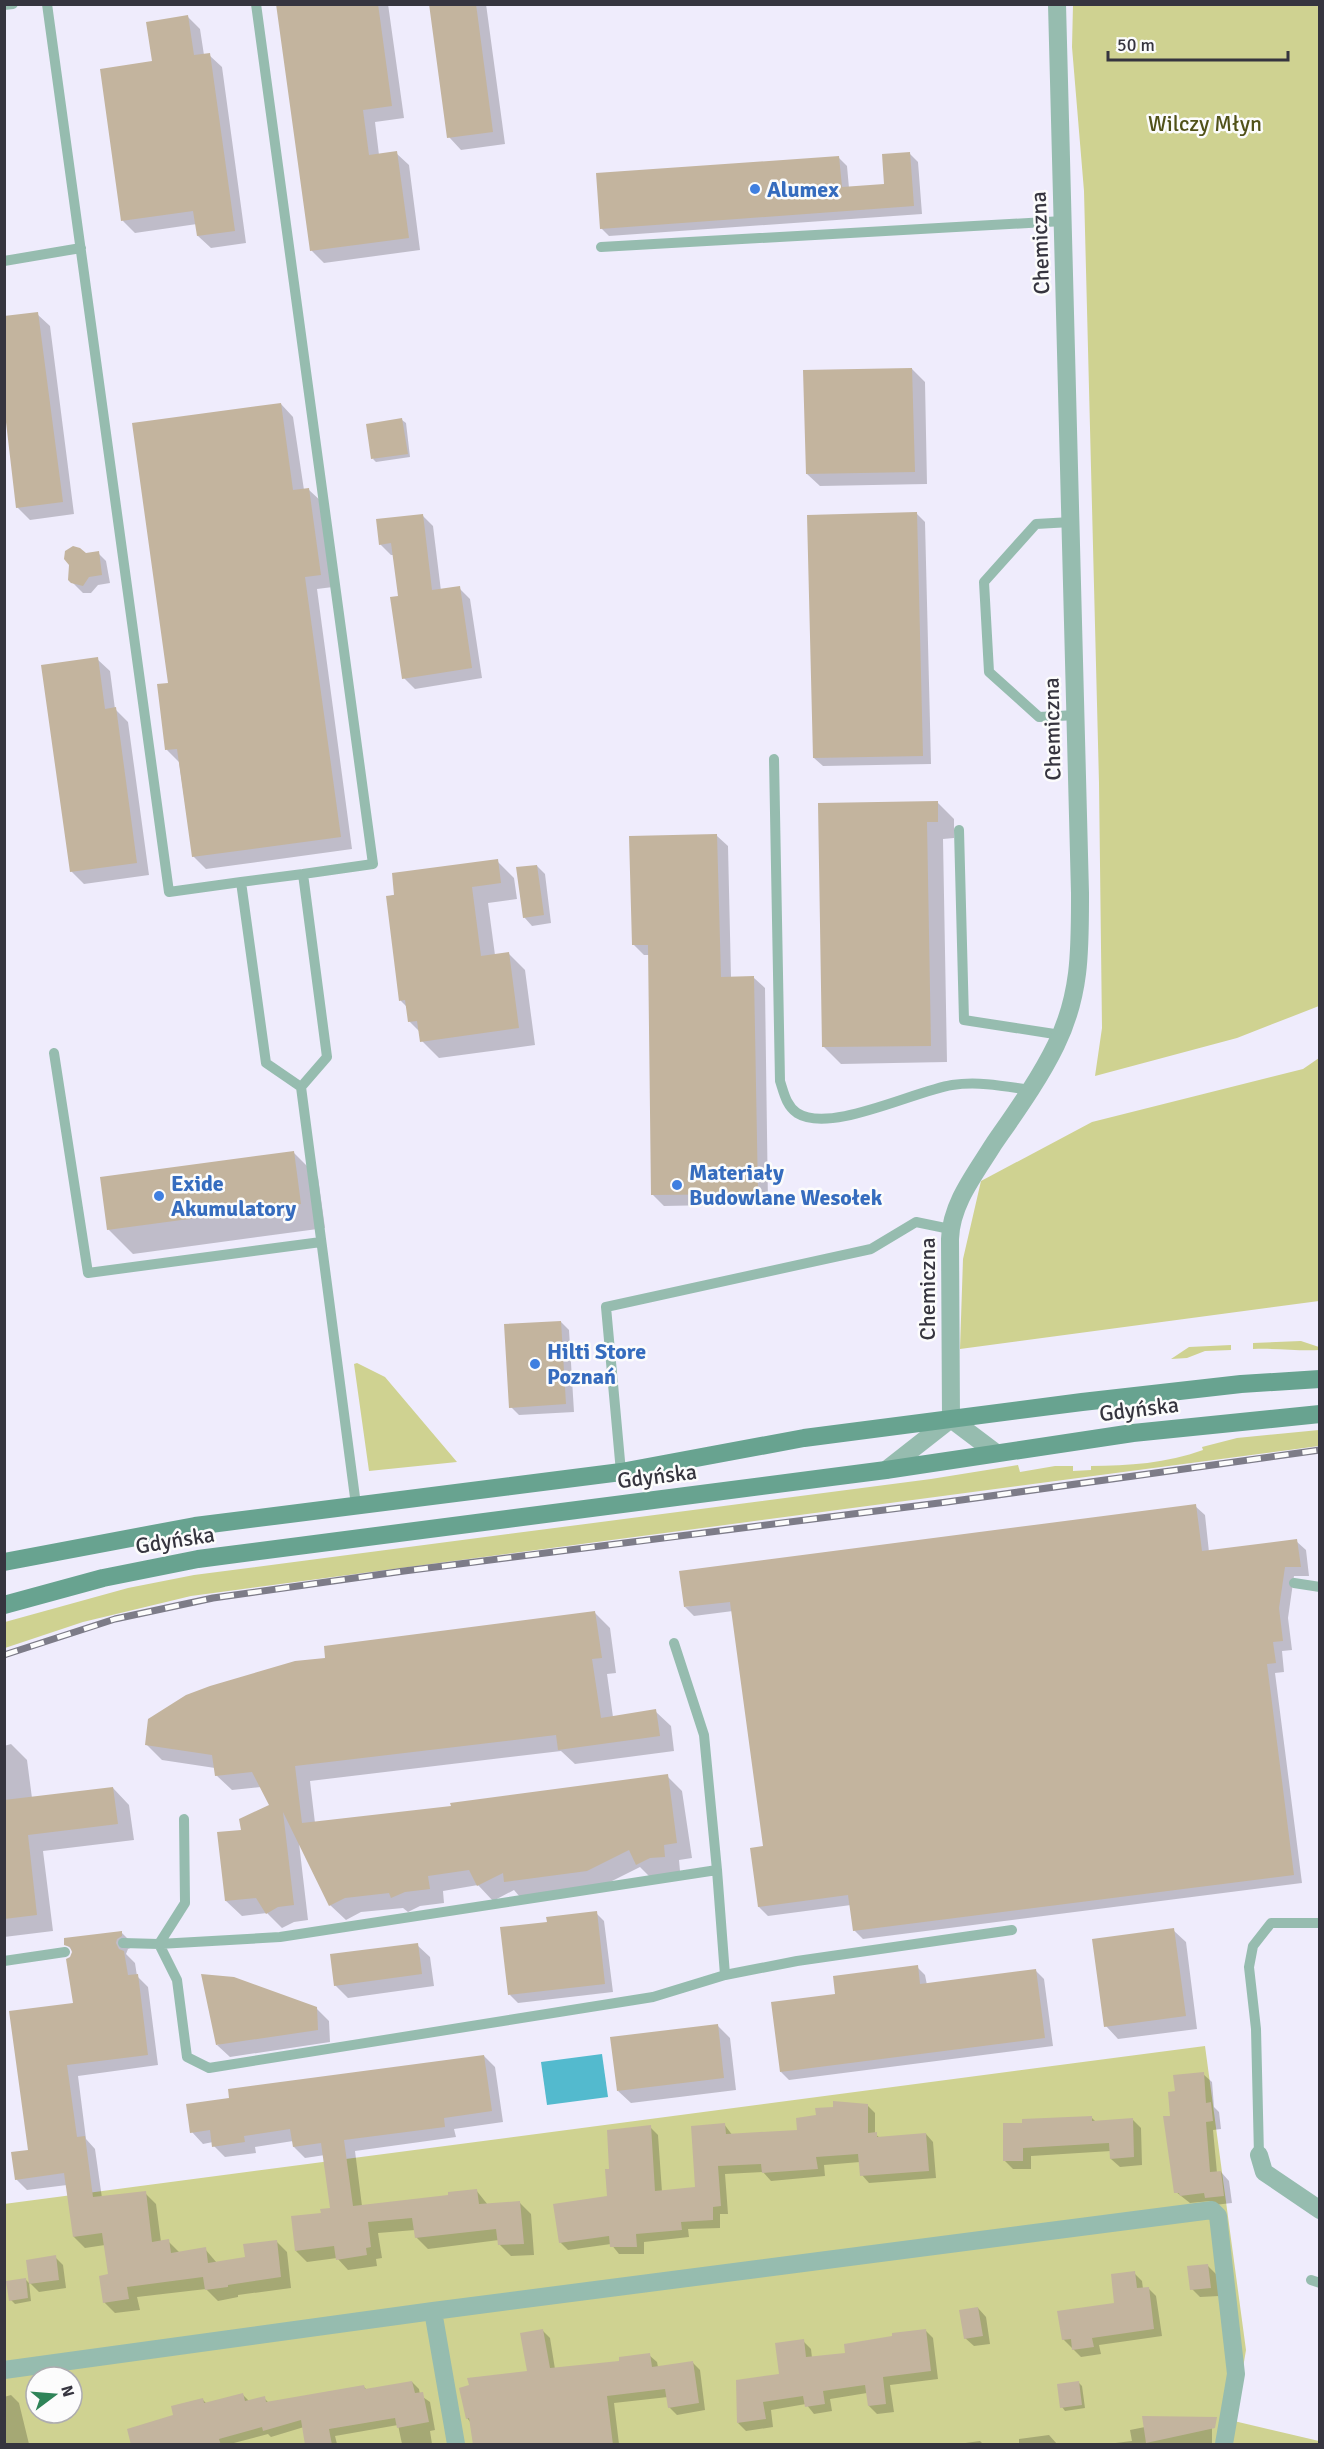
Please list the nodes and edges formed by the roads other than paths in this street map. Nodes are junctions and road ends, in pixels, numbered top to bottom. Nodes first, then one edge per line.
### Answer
1 (14, 4) edge
2 (47, 4) edge
3 (256, 4) edge
4 (1057, 4) edge
5 (4, 5) edge
6 (1063, 221) junction
7 (601, 247) dead end
8 (81, 248) junction
9 (4, 261) edge
10 (1071, 522) junction
11 (1076, 715) junction
12 (774, 759) dead end
13 (959, 830) dead end
14 (303, 874) junction
15 (241, 882) junction
16 (1061, 1035) junction
17 (54, 1053) dead end
18 (301, 1087) junction
19 (1030, 1090) junction
20 (950, 1229) junction
21 (321, 1242) junction
22 (1320, 1379) edge
23 (1320, 1414) edge
24 (951, 1419) junction
25 (996, 1453) junction
26 (886, 1470) junction
27 (621, 1472) junction
28 (356, 1505) junction
29 (4, 1562) edge
30 (1294, 1583) dead end
31 (1320, 1587) edge
32 (4, 1605) edge
33 (674, 1643) dead end
34 (184, 1819) dead end
35 (717, 1870) junction
36 (1320, 1923) edge
37 (1012, 1930) dead end
38 (123, 1943) dead end
39 (159, 1944) junction
40 (65, 1952) dead end
41 (4, 1960) edge
42 (725, 1975) junction
43 (1259, 2155) joint
44 (1320, 2210) edge
45 (433, 2312) junction
46 (4, 2370) edge
47 (456, 2445) edge
48 (1224, 2445) edge

1 - 5 lane
2 - 8 lane
3 - 14 lane
4 - 6 street, Chemiczna
6 - 7 lane
6 - 10 street, Chemiczna
8 - 9 lane
8 - 15 lane
10 - 11 street, Chemiczna
10 - 11 lane
11 - 16 street, Chemiczna
12 - 19 lane
13 - 16 lane
14 - 15 lane
14 - 18 lane
15 - 18 lane
16 - 19 street, Chemiczna
17 - 21 lane
18 - 21 lane
19 - 20 street, Chemiczna
20 - 24 street, Chemiczna
20 - 27 lane
21 - 28 lane
22 - 24 main road, Gdyńska
23 - 25 main road, Gdyńska
24 - 25 street
24 - 26 street
24 - 27 main road, Gdyńska
25 - 26 main road, Gdyńska
26 - 32 main road, Gdyńska
27 - 28 main road, Gdyńska
28 - 29 main road, Gdyńska
30 - 31 lane
33 - 35 lane
34 - 39 lane
35 - 39 lane
35 - 42 lane
36 - 43 lane
37 - 42 lane
38 - 39 lane
39 - 42 lane
40 - 41 lane
43 - 44 street
45 - 46 street
45 - 47 street
45 - 48 street

